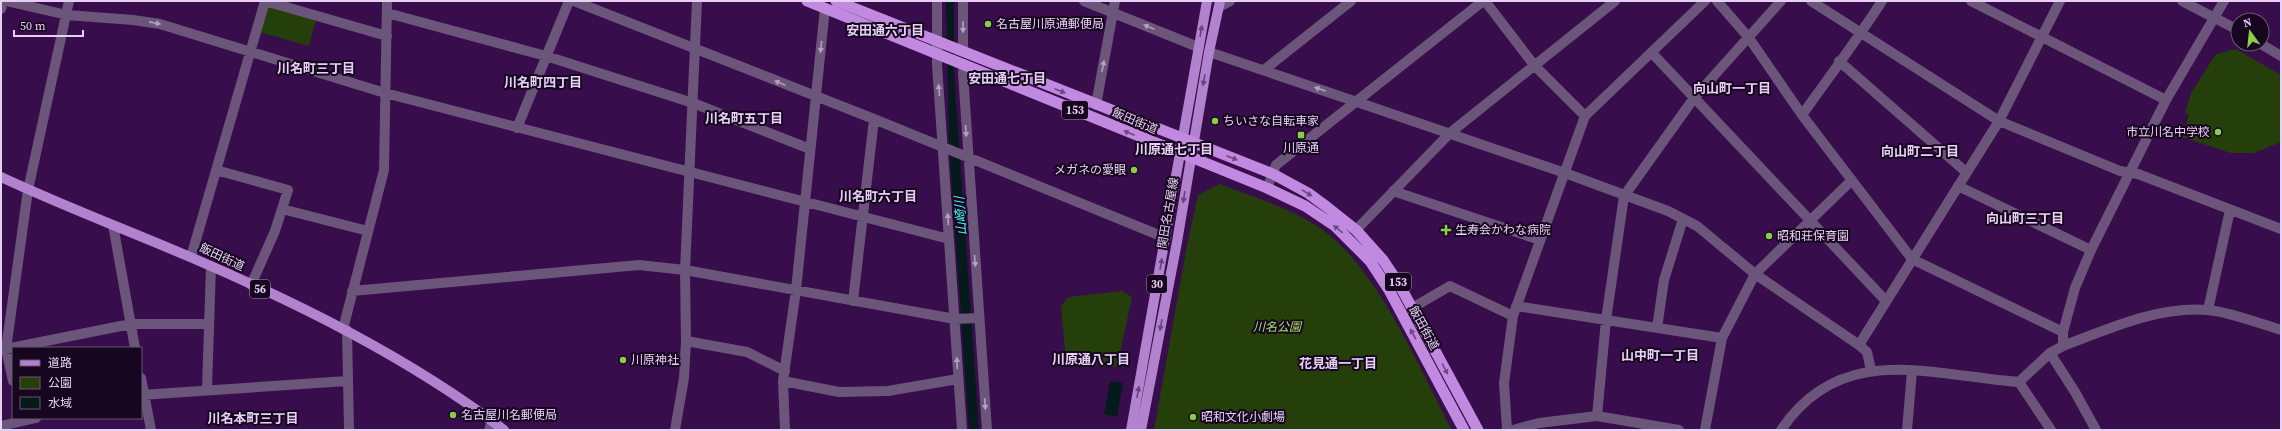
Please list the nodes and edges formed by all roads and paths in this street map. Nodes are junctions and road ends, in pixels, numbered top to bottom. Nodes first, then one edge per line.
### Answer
1 (3, 1) edge
2 (6, 1) edge
3 (69, 1) edge
4 (388, 1) edge
5 (569, 1) edge
6 (574, 1) edge
7 (697, 1) edge
8 (806, 1) edge
9 (836, 1) edge
10 (937, 1) edge
11 (963, 1) edge
12 (1084, 1) edge
13 (1115, 1) edge
14 (1207, 1) edge
15 (1230, 1) edge
16 (1351, 1) edge
17 (1484, 1) edge
18 (1615, 1) edge
19 (1705, 1) edge
20 (1717, 1) edge
21 (1782, 1) edge
22 (1811, 1) edge
23 (1882, 1) edge
24 (1971, 1) edge
25 (2060, 1) edge
26 (2182, 1) edge
27 (2224, 1) edge
28 (1220, 4) edge
29 (825, 8) junction
30 (1, 9) edge
31 (387, 13) junction
32 (1113, 13) junction
33 (67, 15) junction
34 (2216, 17) junction
35 (2230, 25) edge
36 (1862, 33) junction
37 (387, 36) junction
38 (1749, 38) junction
39 (2041, 38) junction
40 (938, 42) junction
41 (1198, 47) junction
42 (695, 49) junction
43 (2270, 49) edge
44 (1209, 52) junction
45 (251, 53) junction
46 (1652, 53) junction
47 (938, 54) junction
48 (546, 56) junction
49 (2281, 56) edge
50 (961, 57) junction
51 (1839, 61) junction
52 (1534, 65) junction
53 (1264, 70) junction
54 (386, 94) junction
55 (816, 98) junction
56 (1694, 98) junction
57 (2166, 100) junction
58 (1356, 102) junction
59 (693, 103) junction
60 (1096, 105) junction
61 (1802, 115) junction
62 (1585, 116) junction
63 (874, 119) junction
64 (1999, 121) junction
65 (517, 128) junction
66 (1450, 133) junction
67 (1182, 138) junction
68 (1193, 143) junction
69 (943, 147) junction
70 (810, 149) junction
71 (1180, 155) junction
72 (968, 157) junction
73 (1191, 159) junction
74 (216, 170) junction
75 (1966, 172) junction
76 (2129, 172) junction
77 (690, 173) junction
78 (1565, 173) junction
79 (1273, 174) junction
80 (1, 177) edge
81 (1852, 180) junction
82 (1958, 186) junction
83 (1267, 188) junction
84 (28, 190) junction
85 (1393, 191) junction
86 (1624, 196) junction
87 (805, 202) junction
88 (282, 209) junction
89 (2230, 210) junction
90 (862, 218) junction
91 (1683, 219) junction
92 (1810, 221) junction
93 (113, 225) junction
94 (2281, 229) edge
95 (1356, 230) junction
96 (368, 232) junction
97 (1166, 238) junction
98 (949, 240) junction
99 (1540, 240) junction
100 (2091, 250) junction
101 (191, 257) junction
102 (1912, 259) junction
103 (211, 266) junction
104 (685, 270) junction
105 (1755, 274) junction
106 (251, 285) junction
107 (796, 290) junction
108 (352, 291) junction
109 (853, 301) junction
110 (1886, 301) junction
111 (1516, 306) junction
112 (1412, 308) junction
113 (2208, 310) junction
114 (1514, 316) junction
115 (979, 318) junction
116 (954, 319) junction
117 (1606, 320) junction
118 (131, 324) junction
119 (208, 324) junction
120 (1657, 328) junction
121 (345, 329) junction
122 (2281, 330) edge
123 (2063, 332) junction
124 (1722, 338) junction
125 (686, 341) junction
126 (1859, 345) junction
127 (2063, 346) junction
128 (13, 347) edge
129 (135, 347) edge
130 (3, 349) edge
131 (2050, 353) junction
132 (1871, 370) junction
133 (785, 371) junction
134 (1912, 371) junction
135 (12, 378) edge
136 (958, 379) junction
137 (347, 380) junction
138 (783, 381) junction
139 (2019, 382) junction
140 (207, 389) junction
141 (142, 394) edge
142 (1596, 416) junction
143 (33, 419) edge
144 (22, 423) edge
145 (1, 426) edge
146 (491, 426) edge
147 (1647, 427) edge
148 (151, 430) edge
149 (349, 430) edge
150 (504, 430) edge
151 (675, 430) edge
152 (785, 430) edge
153 (962, 430) edge
154 (987, 430) edge
155 (1131, 430) edge
156 (1142, 430) edge
157 (1464, 430) edge
158 (1478, 430) edge
159 (1507, 430) edge
160 (1513, 430) edge
161 (1679, 430) edge
162 (1705, 430) edge
163 (1780, 430) edge
164 (1907, 430) edge
165 (2051, 430) edge
166 (2096, 430) edge

1 - 30 street
2 - 33 street
3 - 33 street
4 - 31 street
5 - 48 street
6 - 42 street
7 - 42 street
8 - 29 highway, 飯田街道 / 153
9 - 40 highway, 飯田街道 / 153
10 - 40 street
11 -> 50 street
12 - 32 street
13 - 32 street
41 -> 14 main road, 関田名古屋線 / 30
15 - 28 street
16 - 53 street
17 - 52 street
17 - 58 street
18 - 52 street
19 - 46 street
20 - 38 street
21 - 38 street
22 - 36 street
23 - 36 street
24 - 39 street
25 - 39 street
26 - 34 street
27 - 34 street
28 - 44 main road, 関田名古屋線 / 30
29 - 47 highway, 飯田街道 / 153
29 -> 55 street
31 - 37 street
31 - 48 street
41 -> 32 street
60 -> 32 street
33 -> 45 street
33 - 84 street
34 - 35 street
34 - 57 street
36 - 51 street
36 - 64 street
37 - 45 street
37 - 54 street
38 - 56 street
38 - 61 street
39 - 57 street
39 - 64 street
40 - 47 street
40 - 50 highway, 飯田街道 / 153
41 - 67 main road, 関田名古屋線 / 30
55 -> 42 street
42 - 59 street
43 - 49 street
44 - 53 street
44 -> 68 main road, 関田名古屋線 / 30
45 - 54 street
45 - 74 street
46 - 56 street
46 - 62 street
47 - 50 highway, 飯田街道 / 153
69 -> 47 street
48 - 59 street
48 - 65 street
50 -> 60 highway, 飯田街道 / 153
71 -> 50 highway, 飯田街道 / 153
50 -> 72 street
51 - 61 street
51 - 75 street
52 - 62 street
52 - 66 street
58 -> 53 street
54 - 65 street
54 - 96 street
55 - 63 street
55 - 70 street
56 - 86 street
56 - 92 street
57 - 76 street
58 - 66 street
58 - 79 street
59 - 70 street
59 - 77 street
60 - 67 highway, 飯田街道 / 153
61 - 81 street
62 - 78 street
63 - 69 street
63 - 90 street
64 - 75 street
64 - 76 street
65 - 77 street
66 - 78 street
66 - 85 street
67 - 68 highway, 飯田街道 / 153
67 - 71 main road, 関田名古屋線 / 30
68 - 73 main road, 関田名古屋線 / 30
68 -> 79 highway, 飯田街道 / 153
69 - 72 street
98 -> 69 street
70 - 87 street
71 - 73 highway, 飯田街道 / 153
71 - 97 main road, 関田名古屋線 / 30
72 - 97 street
72 -> 115 street
73 - 83 highway, 飯田街道 / 153
73 -> 156 main road, 関田名古屋線 / 30
74 - 88 street
74 - 101 street
75 - 82 street
76 - 89 street
76 - 100 street
77 - 87 street
77 - 104 street
78 - 86 street
78 - 99 street
79 - 83 street
79 -> 95 highway, 飯田街道 / 153
80 - 84 main road, 飯田街道 / 56
81 - 92 street
81 - 102 street
82 - 100 street
82 - 102 street
157 -> 83 highway, 飯田街道 / 153
84 - 93 main road, 飯田街道 / 56
84 - 130 street
85 - 95 street
85 - 99 street
86 - 91 street
86 - 117 street
87 - 90 street
87 - 107 street
88 - 96 street
88 - 106 street
89 - 94 street
89 - 113 street
90 - 98 street
90 - 109 street
91 - 105 street
91 - 120 street
92 - 105 street
92 - 110 street
93 - 101 main road, 飯田街道 / 56
93 - 118 street
95 - 112 highway, 飯田街道 / 153
96 - 108 street
155 -> 97 main road, 関田名古屋線 / 30
98 - 116 street
99 - 111 street
100 - 123 street
101 - 103 main road, 飯田街道 / 56
102 - 110 street
102 - 123 street
103 - 106 main road, 飯田街道 / 56
103 - 119 street
104 - 107 street
104 - 108 street
104 - 125 street
105 - 124 street
105 - 126 street
106 - 121 main road, 飯田街道 / 56
107 - 109 street
107 - 133 street
108 - 121 street
109 - 116 street
110 - 126 street
111 - 114 street
111 - 117 street
112 - 114 street
112 -> 158 highway, 飯田街道 / 153
113 - 122 street
113 - 127 street
114 - 159 street
115 - 116 street
115 -> 154 street
136 -> 116 street
117 - 120 street
117 - 142 street
118 - 119 street
118 - 128 street
118 - 129 street
119 - 140 street
120 - 124 street
121 - 137 street
121 - 146 main road, 飯田街道 / 56
123 - 127 street
124 - 162 street
125 - 133 street
125 - 151 street
126 - 132 street
127 - 131 street
130 - 135 street
131 - 139 street
131 - 166 street
132 - 134 street
132 - 163 street
133 - 138 street
134 - 139 street
134 - 164 street
136 - 138 street
136 - 153 street
137 - 140 street
137 - 149 street
138 - 152 street
139 - 165 street
140 - 141 street
141 - 148 street
142 - 147 street
142 - 160 street
143 - 144 street
144 - 145 street
146 - 150 main road, 飯田街道 / 56
147 - 161 street

